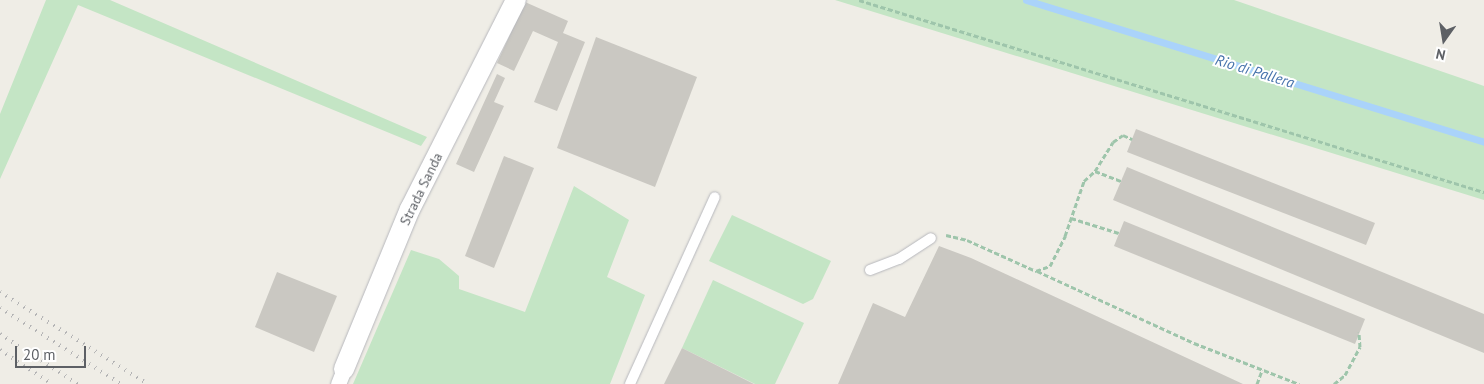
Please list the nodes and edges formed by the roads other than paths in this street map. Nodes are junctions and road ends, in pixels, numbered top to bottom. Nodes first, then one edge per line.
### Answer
1 (516, 0) edge
2 (715, 197) dead end
3 (931, 238) road end
4 (870, 270) dead end
5 (341, 376) edge
6 (630, 384) edge

1 - 5 street, Strada Sanda
2 - 6 lane
3 - 4 lane

